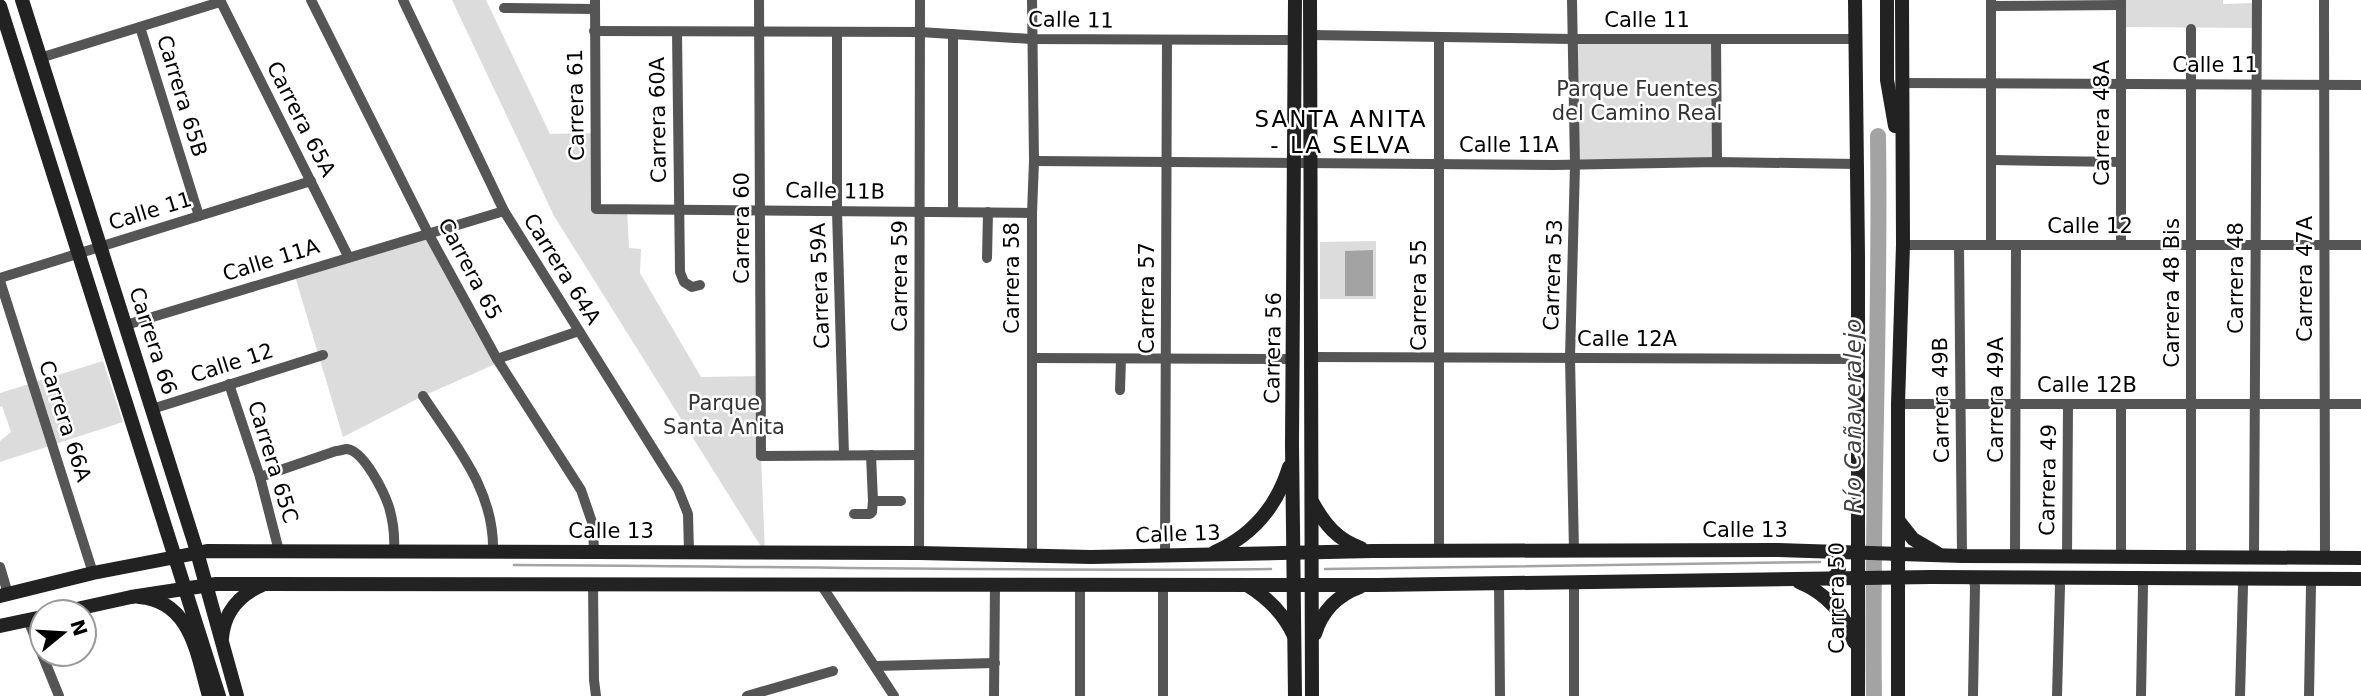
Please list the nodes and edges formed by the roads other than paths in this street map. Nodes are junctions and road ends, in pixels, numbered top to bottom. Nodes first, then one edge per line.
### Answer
1 (22, 0) edge
2 (311, 0) edge
3 (403, 0) edge
4 (760, 0) edge
5 (920, 0) edge
6 (1032, 0) edge
7 (1572, 0) edge
8 (1855, 0) edge
9 (1865, 0) edge
10 (1887, 0) edge
11 (1902, 0) edge
12 (2257, 0) edge
13 (2324, 0) edge
14 (220, 1) edge
15 (1295, 1) edge
16 (1991, 3) edge
17 (2121, 3) edge
18 (595, 5) edge
19 (1311, 5) edge
20 (0, 6) edge
21 (504, 8) dead end
22 (141, 27) junction
23 (2191, 29) dead end
24 (594, 31) junction
25 (677, 32) junction
26 (760, 32) junction
27 (837, 32) junction
28 (920, 32) junction
29 (953, 34) junction
30 (1310, 35) junction
31 (1438, 37) junction
32 (1031, 39) junction
33 (1573, 39) junction
34 (1716, 39) junction
35 (1857, 39) junction
36 (1167, 40) junction
37 (1295, 40) junction
38 (40, 58) junction
39 (1894, 81) junction
40 (1991, 83) junction
41 (2121, 84) junction
42 (2191, 84) junction
43 (2256, 85) junction
44 (2324, 85) junction
45 (2361, 85) edge
46 (1034, 160) junction
47 (1991, 160) junction
48 (1167, 162) junction
49 (1717, 162) junction
50 (2121, 162) junction
51 (1295, 163) junction
52 (1311, 163) junction
53 (1439, 164) junction
54 (1857, 164) junction
55 (1575, 165) junction
56 (311, 181) junction
57 (596, 209) joint
58 (679, 209) junction
59 (761, 210) junction
60 (504, 211) junction
61 (836, 211) junction
62 (920, 211) junction
63 (953, 212) junction
64 (988, 212) junction
65 (1031, 213) junction
66 (199, 216) junction
67 (428, 233) junction
68 (1903, 245) junction
69 (1959, 245) junction
70 (1990, 245) junction
71 (2016, 245) junction
72 (2122, 245) junction
73 (2191, 245) junction
74 (2255, 245) junction
75 (2325, 245) junction
76 (2361, 245) edge
77 (101, 247) junction
78 (79, 253) junction
79 (348, 256) junction
80 (987, 258) dead end
81 (0, 279) edge
82 (700, 285) dead end
83 (126, 325) junction
84 (579, 331) junction
85 (323, 355) dead end
86 (1312, 357) junction
87 (1032, 358) junction
88 (1439, 358) junction
89 (1570, 358) junction
90 (497, 359) junction
91 (1121, 359) junction
92 (1294, 359) junction
93 (1858, 359) junction
94 (1166, 360) junction
95 (229, 384) junction
96 (1120, 390) dead end
97 (423, 396) dead end
98 (1898, 404) junction
99 (1960, 404) junction
100 (2015, 404) junction
101 (2068, 404) junction
102 (2122, 404) junction
103 (2191, 404) junction
104 (2255, 404) junction
105 (2325, 404) junction
106 (2361, 404) edge
107 (152, 409) junction
108 (1292, 445) junction
109 (844, 455) junction
110 (871, 455) junction
111 (919, 455) junction
112 (260, 477) junction
113 (873, 501) junction
114 (901, 501) dead end
115 (1313, 503) junction
116 (854, 514) dead end
117 (1898, 520) junction
118 (1859, 522) junction
119 (279, 551) junction
120 (394, 551) junction
121 (1373, 551) junction
122 (1574, 551) junction
123 (493, 552) junction
124 (594, 552) junction
125 (689, 552) junction
126 (1313, 552) junction
127 (1438, 552) junction
128 (1825, 552) junction
129 (197, 553) junction
130 (919, 553) junction
131 (1295, 553) junction
132 (1861, 553) junction
133 (1210, 554) junction
134 (1894, 554) junction
135 (1031, 555) junction
136 (1941, 555) junction
137 (2015, 555) junction
138 (1164, 556) junction
139 (1962, 556) junction
140 (2067, 556) junction
141 (2121, 556) junction
142 (175, 557) junction
143 (2191, 557) junction
144 (2254, 557) junction
145 (2325, 558) junction
146 (2361, 558) edge
147 (0, 568) edge
148 (93, 573) junction
149 (1931, 577) junction
150 (1973, 577) junction
151 (1893, 578) junction
152 (2058, 578) junction
153 (2121, 578) junction
154 (2141, 578) junction
155 (2241, 578) junction
156 (2310, 578) junction
157 (1830, 579) junction
158 (1861, 579) junction
159 (2361, 579) edge
160 (1795, 580) junction
161 (1574, 581) junction
162 (1499, 582) junction
163 (820, 583) junction
164 (1080, 583) junction
165 (1163, 583) junction
166 (264, 584) junction
167 (593, 584) junction
168 (995, 584) junction
169 (1295, 584) junction
170 (1312, 584) junction
171 (1377, 584) junction
172 (1246, 585) junction
173 (207, 586) junction
174 (185, 588) junction
175 (4, 595) edge
176 (131, 597) junction
177 (98, 604) edge
178 (1897, 606) junction
179 (28, 620) edge
180 (0, 626) edge
181 (1295, 639) junction
182 (221, 643) junction
183 (1312, 649) junction
184 (1857, 656) junction
185 (995, 663) junction
186 (875, 666) junction
187 (50, 668) edge
188 (833, 671) dead end
189 (58, 696) edge
190 (209, 696) edge
191 (219, 696) edge
192 (237, 696) edge
193 (596, 696) edge
194 (747, 696) edge
195 (894, 696) edge
196 (995, 696) edge
197 (1080, 696) edge
198 (1163, 696) edge
199 (1295, 696) edge
200 (1312, 696) edge
201 (1500, 696) edge
202 (1574, 696) edge
203 (1857, 696) edge
204 (1898, 696) edge
205 (1973, 696) edge
206 (2057, 696) edge
207 (2141, 696) edge
208 (2240, 696) edge
209 (2309, 696) edge

1 - 38 main road, Carrera 66
2 - 67 street, Carrera 65
3 - 60 street, Carrera 64A
4 - 26 street, Carrera 60
5 - 28 street, Carrera 59
6 - 32 street, Carrera 58
7 - 33 street, Carrera 53
8 - 35 main road, Carrera 50
9 - 54 main road, Carrera 50
10 - 39 main road
11 - 39 main road
12 - 43 street, Carrera 48
13 - 44 street, Carrera 47A
14 - 22 street
14 - 56 street, Carrera 65A
15 - 37 main road, Carrera 56
16 - 17 street
16 - 40 street
17 - 41 street, Carrera 48A
18 - 21 street
18 - 24 street, Carrera 61
19 - 30 main road, Carrera 56
20 - 78 main road, Carrera 66
22 - 38 street
22 - 66 street, Carrera 65B
23 - 42 street, Carrera 48 Bis
24 - 25 street, Calle 11
24 - 57 street, Carrera 61
25 - 26 street, Calle 11
25 - 58 street, Carrera 60A
26 - 27 street, Calle 11
26 - 59 street, Carrera 60
27 - 28 street, Calle 11
27 - 61 street, Carrera 59A
28 - 29 street, Calle 11
28 - 62 street, Carrera 59
29 - 32 street, Calle 11
29 - 63 street
30 - 31 street, Calle 11
30 - 52 main road, Carrera 56
31 - 33 street, Calle 11
31 - 53 street, Carrera 55
32 - 36 street, Calle 11
32 - 46 street, Carrera 58
33 - 34 street, Calle 11
33 - 55 street, Carrera 53
34 - 35 street, Calle 11
34 - 49 street
35 - 54 main road, Carrera 50
36 - 37 street, Calle 11
36 - 48 street, Carrera 57
37 - 51 main road, Carrera 56
38 - 77 main road, Carrera 66
39 - 40 street, Calle 11
39 - 68 main road
40 - 41 street, Calle 11
40 - 47 street
41 - 42 street, Calle 11
41 - 50 street, Carrera 48A
42 - 43 street, Calle 11
42 - 73 street, Carrera 48 Bis
43 - 44 street, Calle 11
43 - 74 street, Carrera 48
44 - 45 street, Calle 11
44 - 75 street, Carrera 47A
46 - 48 street, Calle 11A
46 - 65 street, Carrera 58
47 - 50 street
47 - 70 street
48 - 51 street, Calle 11A
48 - 94 street, Carrera 57
49 - 54 street, Calle 11A
49 - 55 street, Calle 11A
50 - 72 street, Carrera 48A
51 - 52 street, Calle 11A
51 - 92 main road, Carrera 56
52 - 53 street, Calle 11A
52 - 86 main road, Carrera 56
53 - 55 street, Calle 11A
53 - 88 street, Carrera 55
54 - 93 main road, Carrera 50
55 - 89 street, Carrera 53
56 - 66 street, Calle 11
56 - 79 street, Carrera 65A
57 - 58 street, Calle 11B
58 - 59 street, Calle 11B
58 - 82 street, Carrera 60A
59 - 61 street, Calle 11B
59 - 109 street, Carrera 60
60 - 67 street, Calle 11A
60 - 84 street, Carrera 64A
61 - 62 street, Calle 11B
61 - 109 street, Carrera 59A
62 - 63 street, Calle 11B
62 - 111 street, Carrera 59
63 - 64 street, Calle 11B
64 - 65 street, Calle 11B
64 - 80 street
65 - 87 street, Carrera 58
66 - 77 street, Calle 11
67 - 79 street, Calle 11A
67 - 90 street, Carrera 65
68 - 69 street, Calle 12
68 - 98 main road
69 - 70 street, Calle 12
69 - 99 street, Carrera 49B
70 - 71 street, Calle 12
71 - 72 street, Calle 12
71 - 100 street, Carrera 49A
72 - 73 street, Calle 12
73 - 74 street, Calle 12
73 - 103 street, Carrera 48 Bis
74 - 75 street, Calle 12
74 - 104 street, Carrera 48
75 - 76 street, Calle 12
75 - 105 street, Carrera 47A
77 - 78 street, Calle 11
77 - 83 main road, Carrera 66
78 - 81 street, Calle 11
78 - 142 main road, Carrera 66
79 - 83 street, Calle 11A
81 - 148 street, Carrera 66A
83 - 107 main road, Carrera 66
84 - 90 street
84 - 125 street, Carrera 64A
85 - 95 street, Calle 12
86 - 88 street, Calle 12A
86 - 115 main road, Carrera 56
87 - 91 street
87 - 135 street, Carrera 58
88 - 89 street, Calle 12A
88 - 127 street, Carrera 55
89 - 93 street, Calle 12A
89 - 122 street, Carrera 53
90 - 124 street, Carrera 65
91 - 94 street
91 - 96 street
92 - 94 street
92 - 108 main road, Carrera 56
93 - 118 main road, Carrera 50
94 - 138 street, Carrera 57
95 - 107 street, Calle 12
95 - 112 street, Carrera 65C
97 - 123 street
98 - 99 street, Calle 12B
98 - 117 main road
99 - 100 street, Calle 12B
99 - 139 street, Carrera 49B
100 - 101 street, Calle 12B
100 - 137 street, Carrera 49A
101 - 102 street, Calle 12B
101 - 140 street, Carrera 49
102 - 103 street, Calle 12B
102 - 141 street
103 - 104 street, Calle 12B
103 - 143 street, Carrera 48 Bis
104 - 105 street, Calle 12B
104 - 144 street, Carrera 48
105 - 106 street, Calle 12B
105 - 145 street, Carrera 47A
107 - 129 main road, Carrera 66
108 - 131 main road, Carrera 56
108 - 133 main road
109 - 110 street
110 - 111 street
110 - 113 street
111 - 130 street, Carrera 59
112 - 119 street, Carrera 65C
112 - 120 street
113 - 114 street
113 - 116 street
115 - 121 main road
115 - 126 main road, Carrera 56
117 - 134 main road
117 - 136 main road
118 - 128 main road
118 - 132 main road, Carrera 50
119 - 120 main road, Calle 13
119 - 129 main road, Calle 13
120 - 123 main road, Calle 13
121 - 126 main road, Calle 13
121 - 127 main road, Calle 13
122 - 127 main road, Calle 13
122 - 128 main road, Calle 13
123 - 124 main road, Calle 13
124 - 125 main road, Calle 13
125 - 130 main road, Calle 13
126 - 131 main road, Calle 13
126 - 170 main road, Carrera 56
128 - 132 main road, Calle 13
128 - 157 main road
129 - 142 main road, Calle 13
129 - 173 main road, Carrera 66
130 - 135 main road, Calle 13
131 - 133 main road, Calle 13
131 - 169 main road, Carrera 56
132 - 134 main road, Calle 13
132 - 158 main road, Carrera 50
133 - 138 main road, Calle 13
134 - 136 main road, Calle 13
134 - 151 main road
135 - 138 main road, Calle 13
136 - 139 main road, Calle 13
137 - 139 main road, Calle 13
137 - 140 main road, Calle 13
140 - 141 main road, Calle 13
141 - 143 main road, Calle 13
141 - 153 main road
142 - 148 main road, Calle 13
142 - 174 main road, Carrera 66
143 - 144 main road, Calle 13
144 - 145 main road, Calle 13
145 - 146 main road, Calle 13
147 - 175 street
148 - 175 main road, Calle 13
149 - 150 main road
149 - 151 main road
149 - 178 main road
150 - 152 main road
150 - 205 street
151 - 158 main road
151 - 178 main road
152 - 153 main road
152 - 206 street
153 - 154 main road
154 - 155 main road
154 - 207 street
155 - 156 main road
155 - 208 street
156 - 159 main road
156 - 209 street
157 - 158 main road
157 - 160 main road
158 - 184 main road, Carrera 50
160 - 161 main road
160 - 184 main road
161 - 162 main road
161 - 202 street
162 - 171 main road
162 - 201 street
163 - 167 main road
163 - 168 main road
163 - 186 street
164 - 165 main road
164 - 168 main road
164 - 197 street
165 - 172 main road
165 - 198 street
166 - 167 main road
166 - 173 main road
166 - 182 main road
167 - 193 street
168 - 185 street
169 - 170 main road
169 - 172 main road
169 - 181 main road, Carrera 56
170 - 171 main road
170 - 183 main road, Carrera 56
171 - 183 main road
172 - 181 main road
173 - 174 main road
173 - 182 main road, Carrera 66
174 - 176 main road
174 - 191 main road, Carrera 66
176 - 177 main road
176 - 190 main road
178 - 204 main road
179 - 180 main road
181 - 199 main road, Carrera 56
182 - 192 main road, Carrera 66
183 - 200 main road, Carrera 56
184 - 203 main road, Carrera 50
185 - 186 street
185 - 196 street
186 - 195 street
187 - 189 street
188 - 194 street

